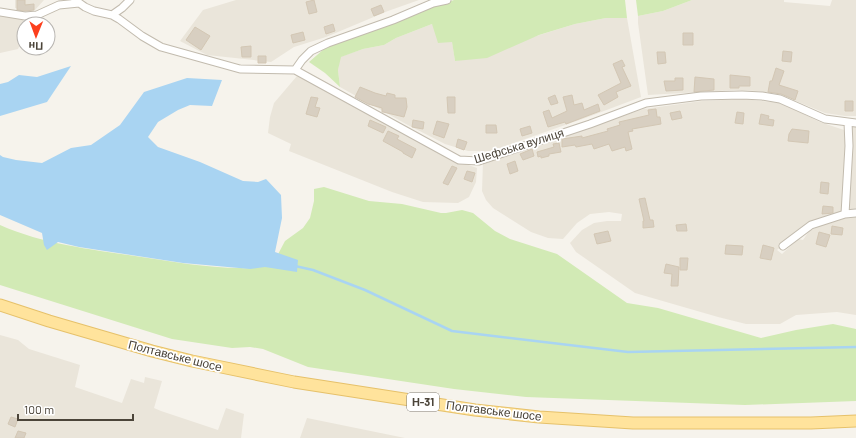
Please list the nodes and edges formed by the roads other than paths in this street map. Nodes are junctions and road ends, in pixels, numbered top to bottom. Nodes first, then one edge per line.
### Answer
1 (130, 0) edge
2 (447, 0) edge
3 (77, 1) edge
4 (0, 12) edge
5 (112, 15) junction
6 (295, 70) junction
7 (852, 122) edge
8 (856, 213) edge
9 (845, 214) junction
10 (783, 246) dead end
11 (0, 305) edge
12 (856, 421) edge

1 - 5 street
2 - 6 street
3 - 4 street
3 - 5 street, Шефська вулиця
5 - 6 street, Шефська вулиця
6 - 7 street, Шефська вулиця
7 - 9 street
8 - 9 street
9 - 10 street
11 - 12 main road, Полтавське шосе / Н-31

